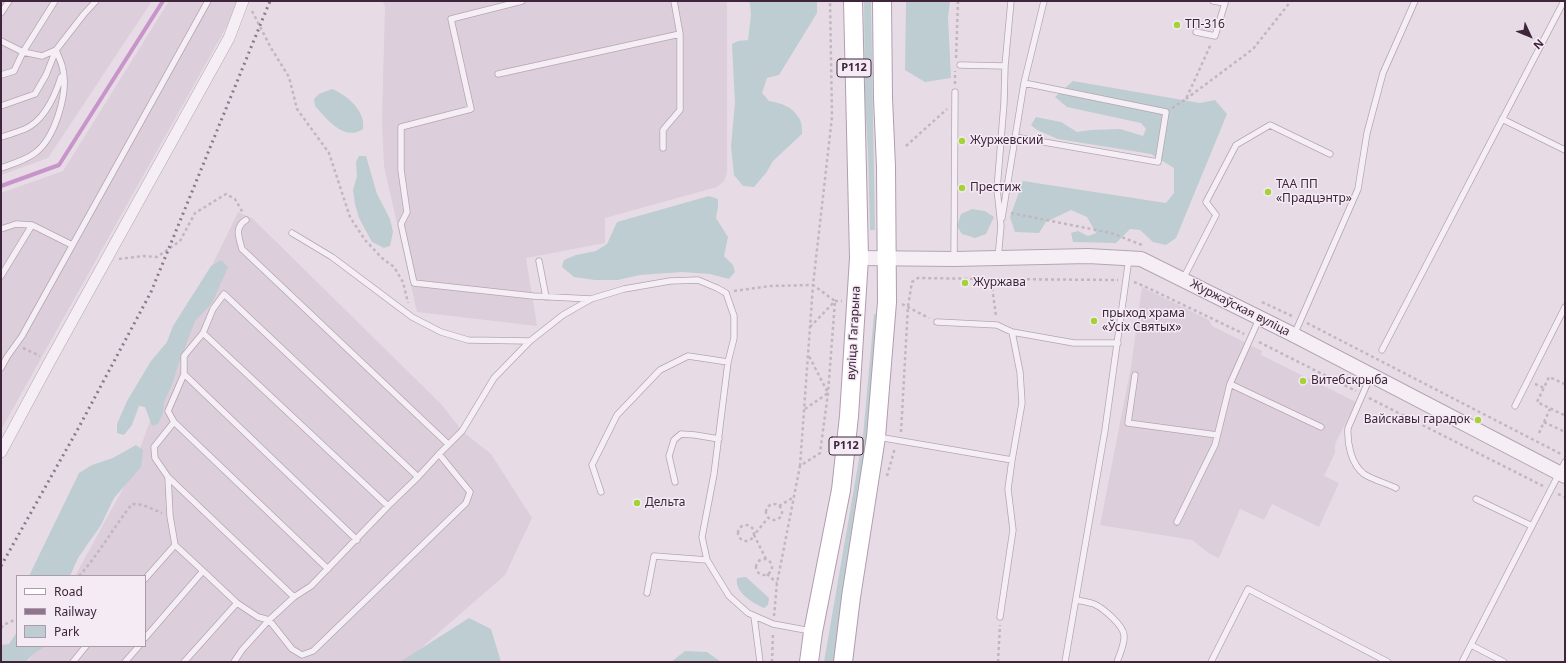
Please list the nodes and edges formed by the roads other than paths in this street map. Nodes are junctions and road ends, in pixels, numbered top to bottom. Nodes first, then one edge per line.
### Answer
1 (8, 1) edge
2 (55, 1) edge
3 (96, 1) edge
4 (208, 1) edge
5 (243, 1) edge
6 (522, 1) edge
7 (674, 1) edge
8 (853, 1) edge
9 (882, 1) edge
10 (1011, 1) edge
11 (1044, 1) edge
12 (1213, 1) edge
13 (1415, 1) edge
14 (1564, 1) edge
15 (1225, 2) edge
16 (1, 13) edge
17 (1196, 32) dead end
18 (680, 34) junction
19 (1, 41) edge
20 (56, 50) junction
21 (24, 52) junction
22 (960, 65) dead end
23 (1005, 66) junction
24 (63, 70) junction
25 (498, 74) dead end
26 (1, 75) edge
27 (1024, 83) junction
28 (954, 92) road end
29 (1, 106) edge
30 (1502, 119) junction
31 (1, 138) edge
32 (1015, 138) junction
33 (663, 148) dead end
34 (1565, 150) edge
35 (1330, 154) dead end
36 (1, 168) edge
37 (246, 220) road end
38 (32, 225) junction
39 (1001, 226) junction
40 (1, 228) edge
41 (292, 233) dead end
42 (72, 245) junction
43 (859, 258) junction
44 (886, 258) junction
45 (954, 258) junction
46 (998, 258) junction
47 (1129, 258) junction
48 (539, 261) dead end
49 (2, 274) edge
50 (1183, 279) junction
51 (546, 297) junction
52 (591, 299) junction
53 (1565, 307) edge
54 (1259, 318) junction
55 (937, 322) road end
56 (1012, 332) junction
57 (203, 333) junction
58 (1294, 335) junction
59 (530, 341) junction
60 (1118, 343) junction
61 (1382, 350) dead end
62 (728, 362) junction
63 (1, 368) edge
64 (184, 374) junction
65 (1135, 375) dead end
66 (1371, 375) junction
67 (1230, 384) junction
68 (1515, 406) dead end
69 (174, 422) junction
70 (1321, 427) dead end
71 (1217, 434) junction
72 (876, 437) junction
73 (719, 439) junction
74 (448, 444) junction
75 (1, 452) edge
76 (438, 454) junction
77 (1012, 460) junction
78 (1563, 470) edge
79 (168, 477) junction
80 (418, 477) junction
81 (675, 482) dead end
82 (1396, 488) dead end
83 (601, 492) dead end
84 (1476, 499) dead end
85 (388, 506) junction
86 (1176, 522) dead end
87 (1532, 526) junction
88 (356, 540) junction
89 (175, 545) junction
90 (707, 560) junction
91 (328, 569) junction
92 (203, 571) junction
93 (146, 578) edge
94 (647, 593) dead end
95 (294, 597) junction
96 (1076, 600) junction
97 (237, 603) junction
98 (754, 616) junction
99 (1000, 617) road end
100 (269, 620) junction
101 (813, 632) junction
102 (146, 637) edge
103 (1471, 645) junction
104 (85, 647) edge
105 (138, 647) edge
106 (73, 662) edge
107 (125, 662) edge
108 (184, 662) edge
109 (234, 662) edge
110 (760, 662) edge
111 (809, 662) edge
112 (843, 662) edge
113 (1065, 662) edge
114 (1117, 662) edge
115 (1211, 662) edge
116 (1388, 662) edge
117 (1462, 662) edge
118 (1504, 662) edge

1 - 16 lane
2 - 21 lane
3 - 20 lane
4 - 42 lane
5 - 75 street
6 - 51 lane
7 - 18 lane
8 - 43 main road, вуліца Гагарына / Р112
9 - 44 main road, Р112
10 - 23 lane
11 - 27 lane
12 - 15 lane
13 - 58 lane
14 - 30 lane
15 - 17 lane
18 - 25 lane
18 - 33 lane
19 - 21 lane
20 - 21 lane
20 - 24 lane
20 - 29 lane
21 - 26 lane
22 - 23 lane
23 - 39 lane
24 - 31 lane
24 - 36 lane
27 - 32 lane
27 - 32 lane
28 - 45 lane
30 - 34 lane
30 - 61 lane
32 - 39 lane
35 - 50 lane
37 - 74 lane
38 - 40 lane
38 - 42 lane
38 - 49 lane
39 - 46 lane
41 - 59 lane
42 - 63 lane
43 - 44 street, Журжаўская вуліца
43 - 101 main road, вуліца Гагарына / Р112
44 - 45 street, Журжаўская вуліца
44 - 72 main road, Р112
45 - 46 street, Журжаўская вуліца
46 - 47 street, Журжаўская вуліца
47 - 50 street, Журжаўская вуліца
47 - 60 lane
48 - 51 lane
50 - 54 street, Журжаўская вуліца
51 - 52 lane
52 - 59 lane
52 - 62 lane
53 - 68 lane
54 - 58 street, Журжаўская вуліца
54 - 67 lane
55 - 56 lane
56 - 60 lane
56 - 77 lane
57 - 64 lane
57 - 80 lane
57 - 85 lane
58 - 66 street, Журжаўская вуліца
59 - 74 lane
60 - 96 lane
62 - 73 lane
62 - 83 lane
64 - 69 lane
64 - 88 lane
65 - 71 lane
66 - 78 street, Журжаўская вуліца
66 - 82 lane
67 - 70 lane
67 - 71 lane
69 - 79 lane
69 - 91 lane
71 - 86 lane
72 - 77 lane
72 - 112 main road, Р112
73 - 81 lane
73 - 90 lane
74 - 76 lane
76 - 80 lane
76 - 100 lane
77 - 99 lane
78 - 87 lane
79 - 89 lane
79 - 95 lane
80 - 85 lane
84 - 87 lane
85 - 88 lane
87 - 103 lane
88 - 91 lane
89 - 92 lane
89 - 93 lane
90 - 94 lane
90 - 98 lane
91 - 95 lane
92 - 97 lane
92 - 102 lane
95 - 100 lane
96 - 113 lane
96 - 114 lane
97 - 100 lane
97 - 108 lane
98 - 101 lane
98 - 110 lane
100 - 109 lane
101 - 111 main road, вуліца Гагарына / Р112
103 - 117 lane
103 - 118 lane
104 - 106 lane
105 - 107 lane
115 - 116 lane

